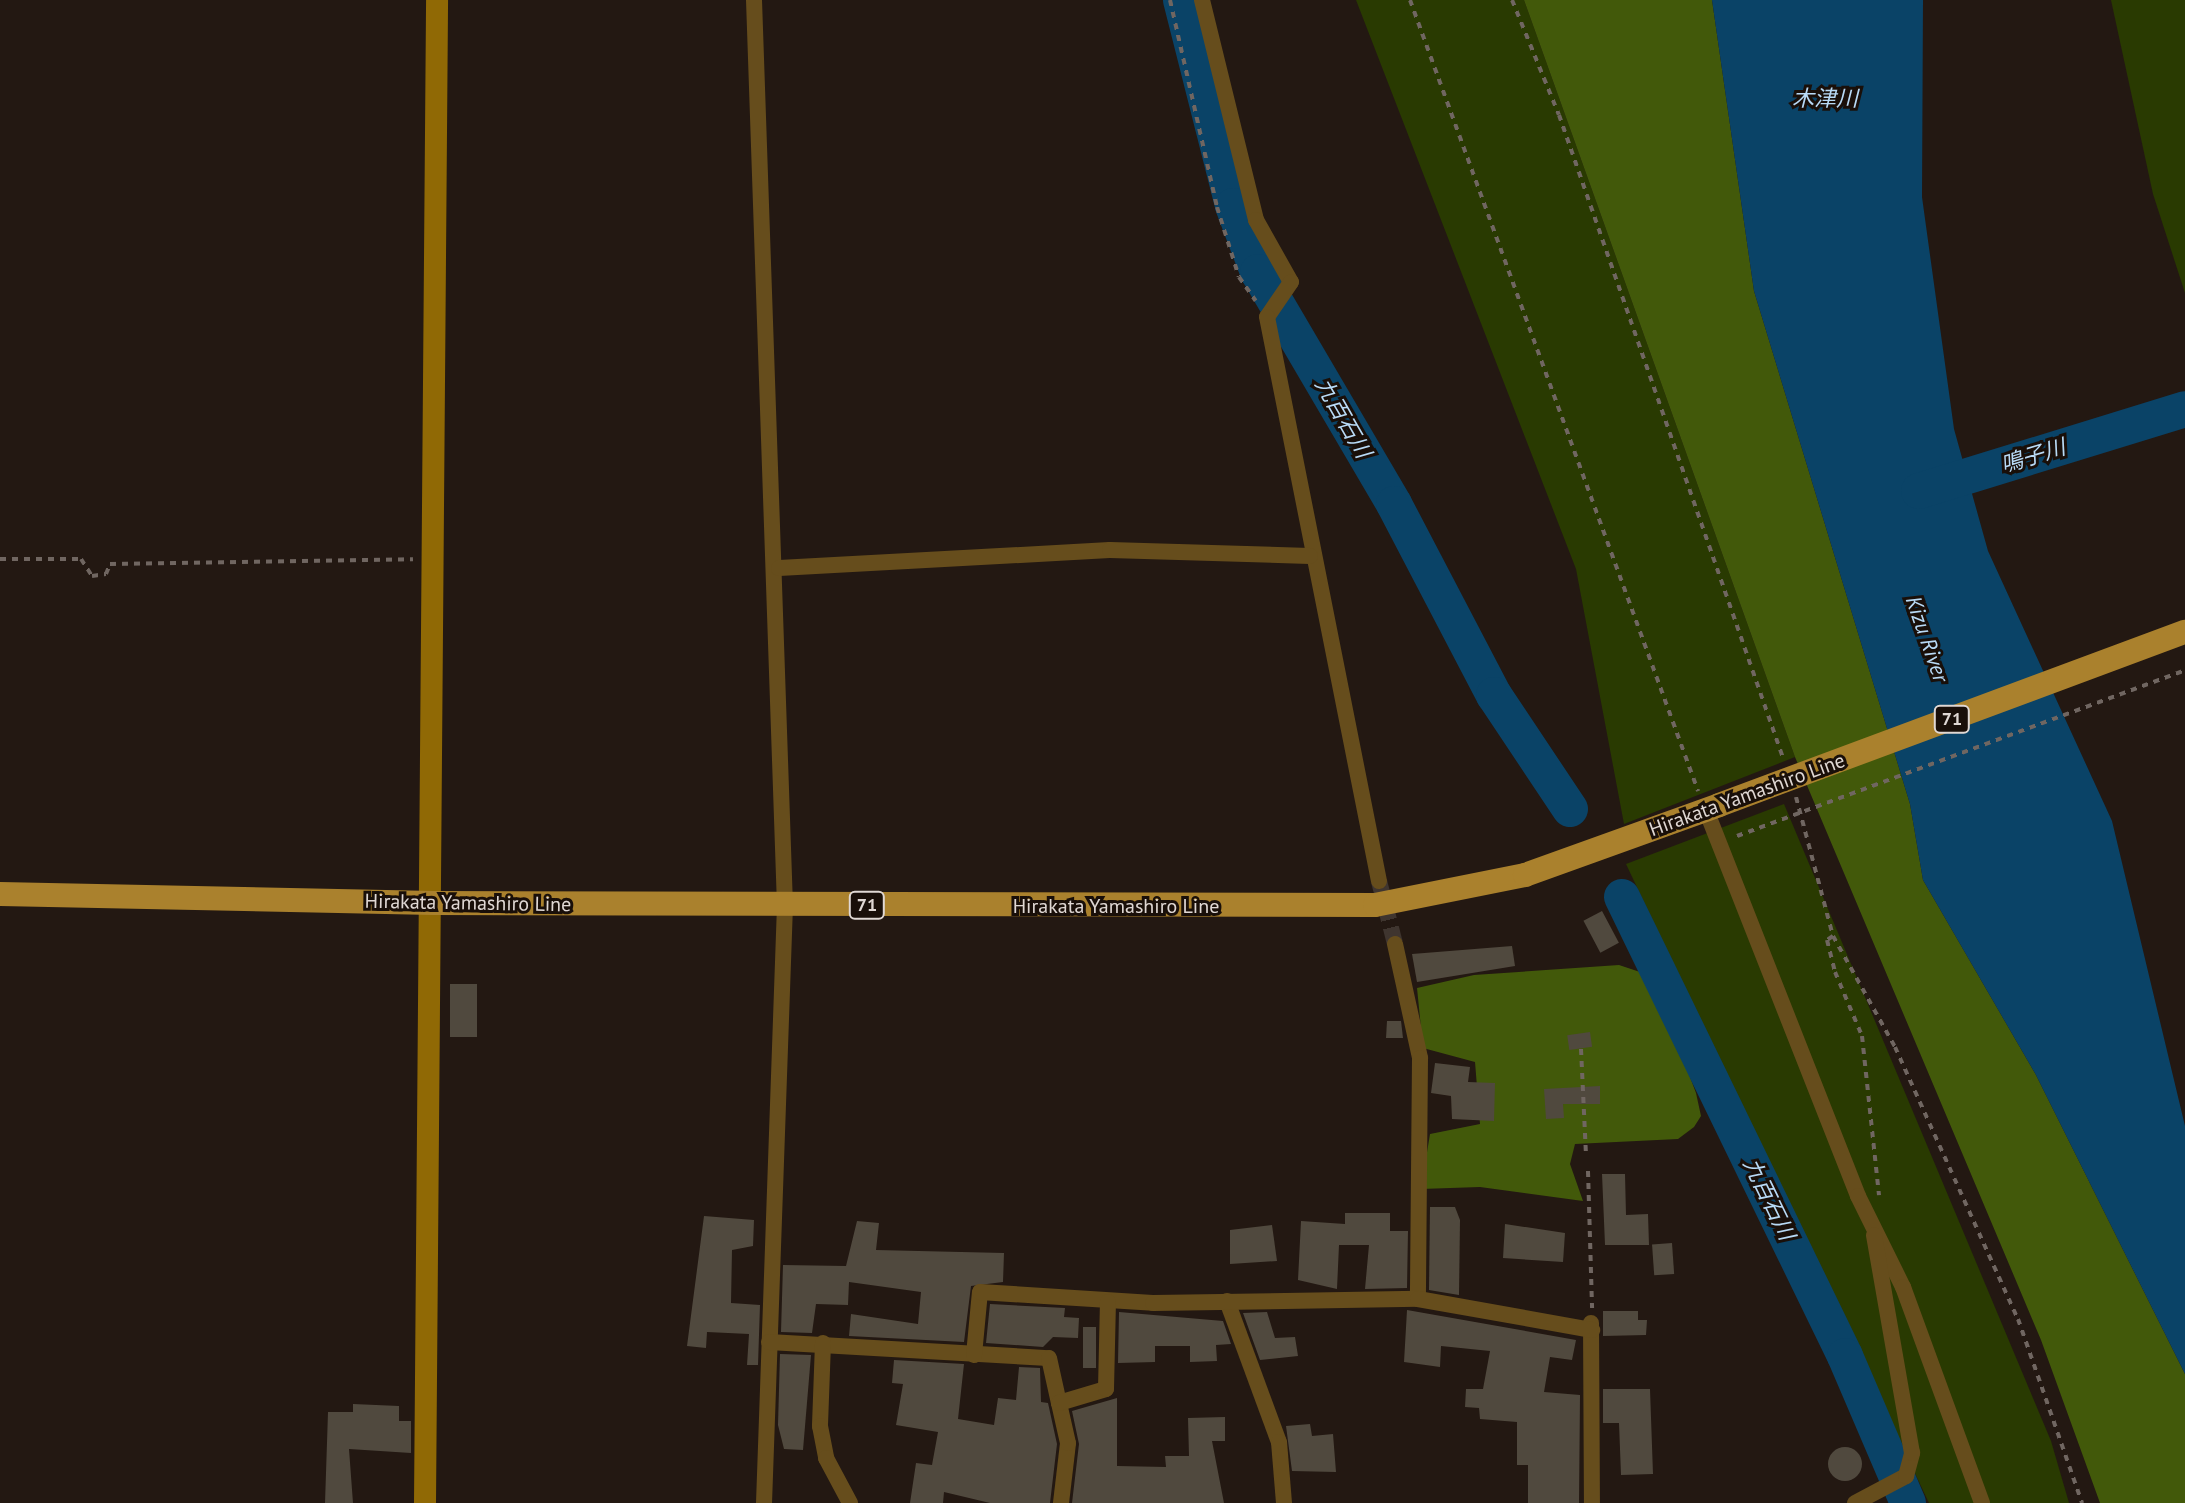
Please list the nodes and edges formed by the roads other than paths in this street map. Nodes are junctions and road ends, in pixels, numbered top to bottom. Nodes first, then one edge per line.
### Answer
1 (437, 0) edge
2 (754, 0) edge
3 (1202, 0) edge
4 (1310, 556) junction
5 (779, 568) junction
6 (2185, 632) edge
7 (1713, 808) junction
8 (1379, 881) tunnel mouth
9 (0, 894) edge
10 (434, 903) junction
11 (785, 905) junction
12 (1395, 944) tunnel mouth
13 (1874, 1229) junction
14 (1418, 1299) junction
15 (1227, 1301) junction
16 (1108, 1302) junction
17 (769, 1342) junction
18 (823, 1343) junction
19 (974, 1355) junction
20 (1059, 1403) junction
21 (1888, 1498) edge
22 (425, 1503) edge
23 (764, 1503) edge
24 (850, 1503) edge
25 (1061, 1503) edge
26 (1284, 1503) edge
27 (1592, 1503) edge
28 (1855, 1503) edge
29 (1982, 1503) edge

1 - 10 street
2 - 5 street
3 - 4 street
4 - 5 street
4 - 8 street
5 - 11 street
6 - 7 main road, Hirakata Yamashiro Line / 71, bridge
7 - 11 main road, Hirakata Yamashiro Line / 71
7 - 13 street
9 - 10 main road, Hirakata Yamashiro Line / 71
10 - 11 main road, Hirakata Yamashiro Line / 71
10 - 22 street
11 - 17 street
12 - 14 street
13 - 21 street
13 - 29 street
14 - 15 street
14 - 27 street
15 - 16 street
15 - 26 street
16 - 19 street
16 - 20 street
17 - 18 street
17 - 23 street
18 - 19 street
18 - 24 street
19 - 20 street
20 - 25 street
21 - 28 street

